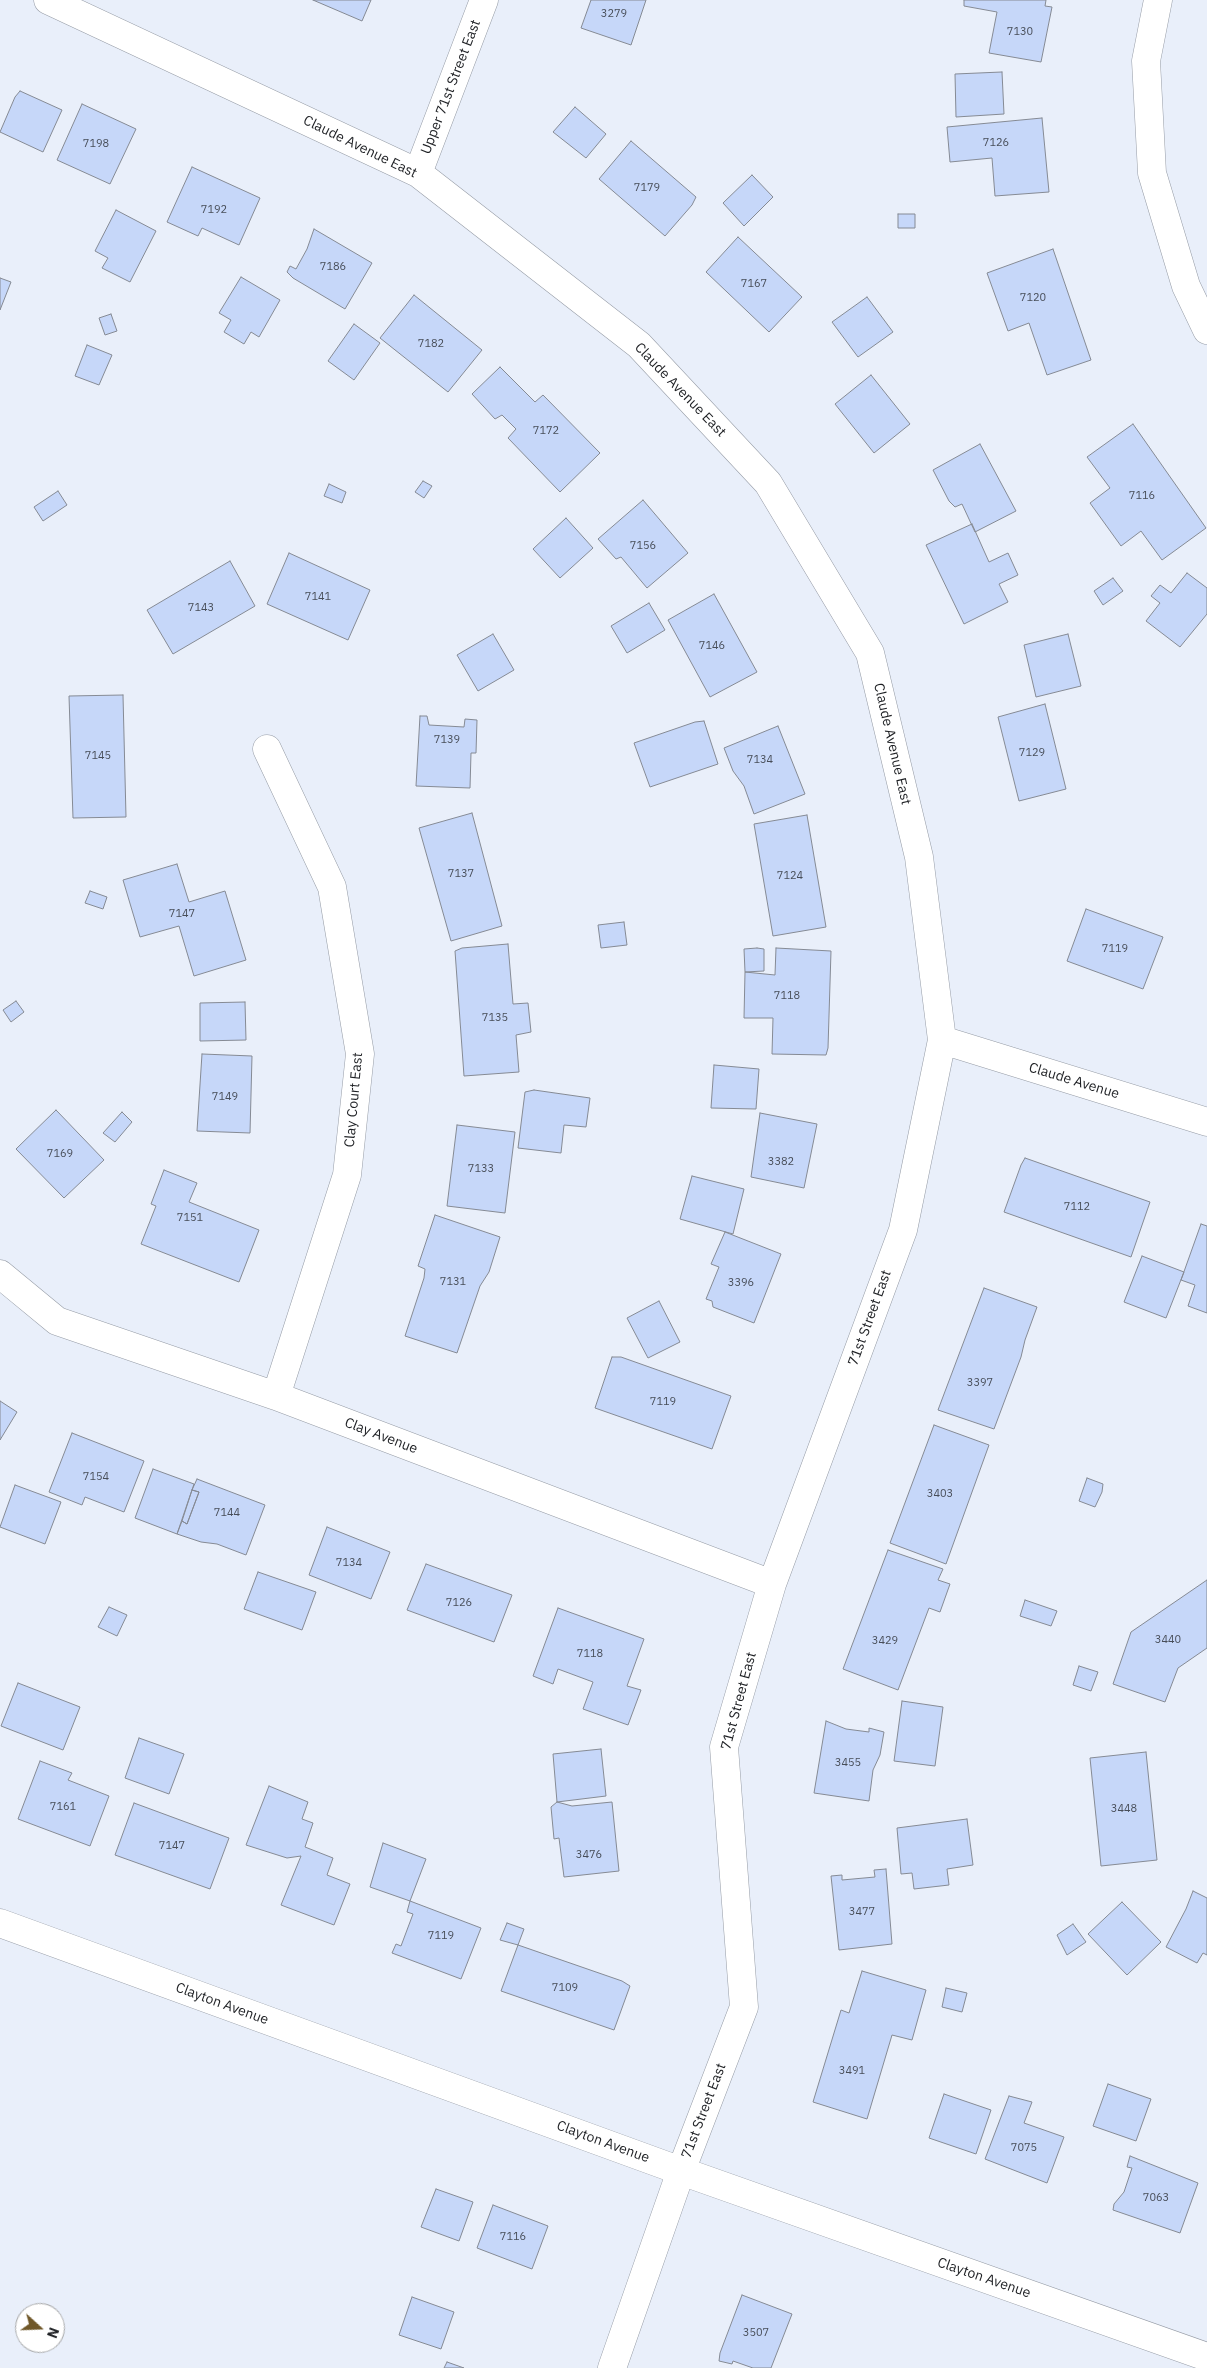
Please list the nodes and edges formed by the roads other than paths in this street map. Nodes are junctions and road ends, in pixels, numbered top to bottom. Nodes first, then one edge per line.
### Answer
1 (48, 0) edge
2 (484, 0) edge
3 (1158, 0) edge
4 (418, 174) junction
5 (1207, 330) edge
6 (267, 750) dead end
7 (942, 1040) junction
8 (1207, 1122) edge
9 (0, 1274) edge
10 (276, 1396) junction
11 (772, 1584) junction
12 (0, 1923) edge
13 (681, 2171) junction
14 (1207, 2357) edge
15 (612, 2368) edge

1 - 4 street, Claude Avenue East
2 - 4 street, Upper 71st Street East
3 - 5 street
4 - 7 street, Claude Avenue East
6 - 10 street, Clay Court East
7 - 8 street, Claude Avenue
7 - 11 street, 71st Street East
9 - 10 street, Clay Avenue
10 - 11 street, Clay Avenue
11 - 13 street, 71st Street East
12 - 13 street, Clayton Avenue
13 - 14 street, Clayton Avenue
13 - 15 street, 71st Street East

